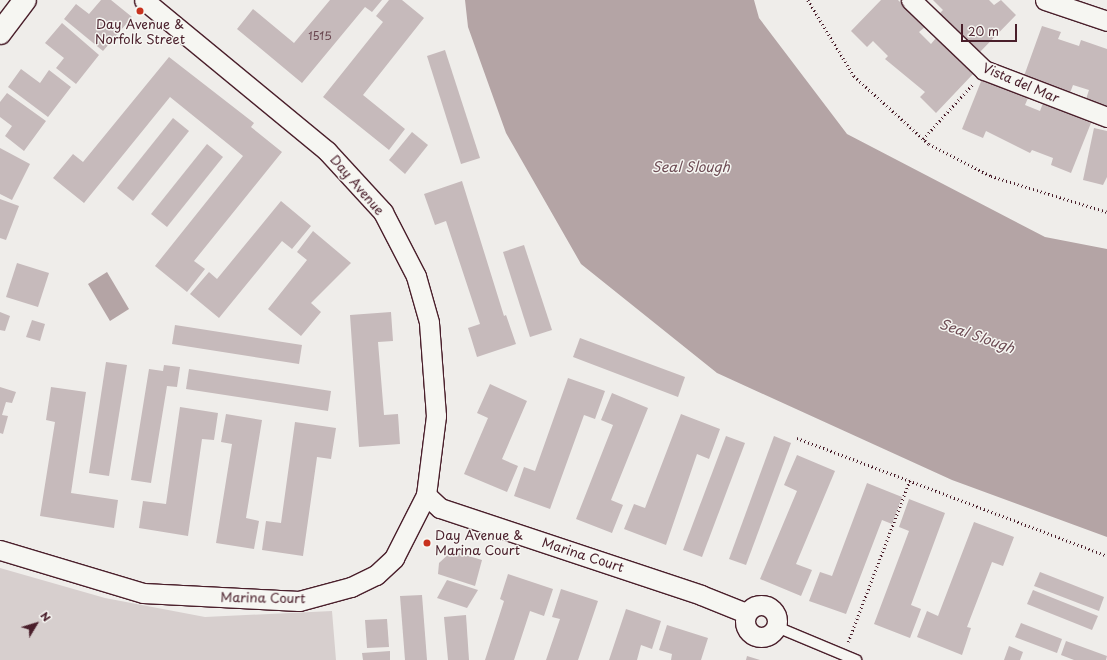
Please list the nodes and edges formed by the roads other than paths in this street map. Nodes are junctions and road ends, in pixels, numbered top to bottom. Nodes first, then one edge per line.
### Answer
1 (25, 0) edge
2 (144, 0) edge
3 (911, 0) edge
4 (1045, 0) edge
5 (1107, 21) edge
6 (0, 33) edge
7 (1107, 117) edge
8 (426, 495) junction
9 (0, 550) edge
10 (777, 627) joint
11 (856, 660) edge

1 - 6 main road
2 - 8 street, Day Avenue
3 - 7 street, Vista del Mar
4 - 5 street
8 - 9 street, Marina Court
8 - 10 street, Marina Court
10 - 11 lane

